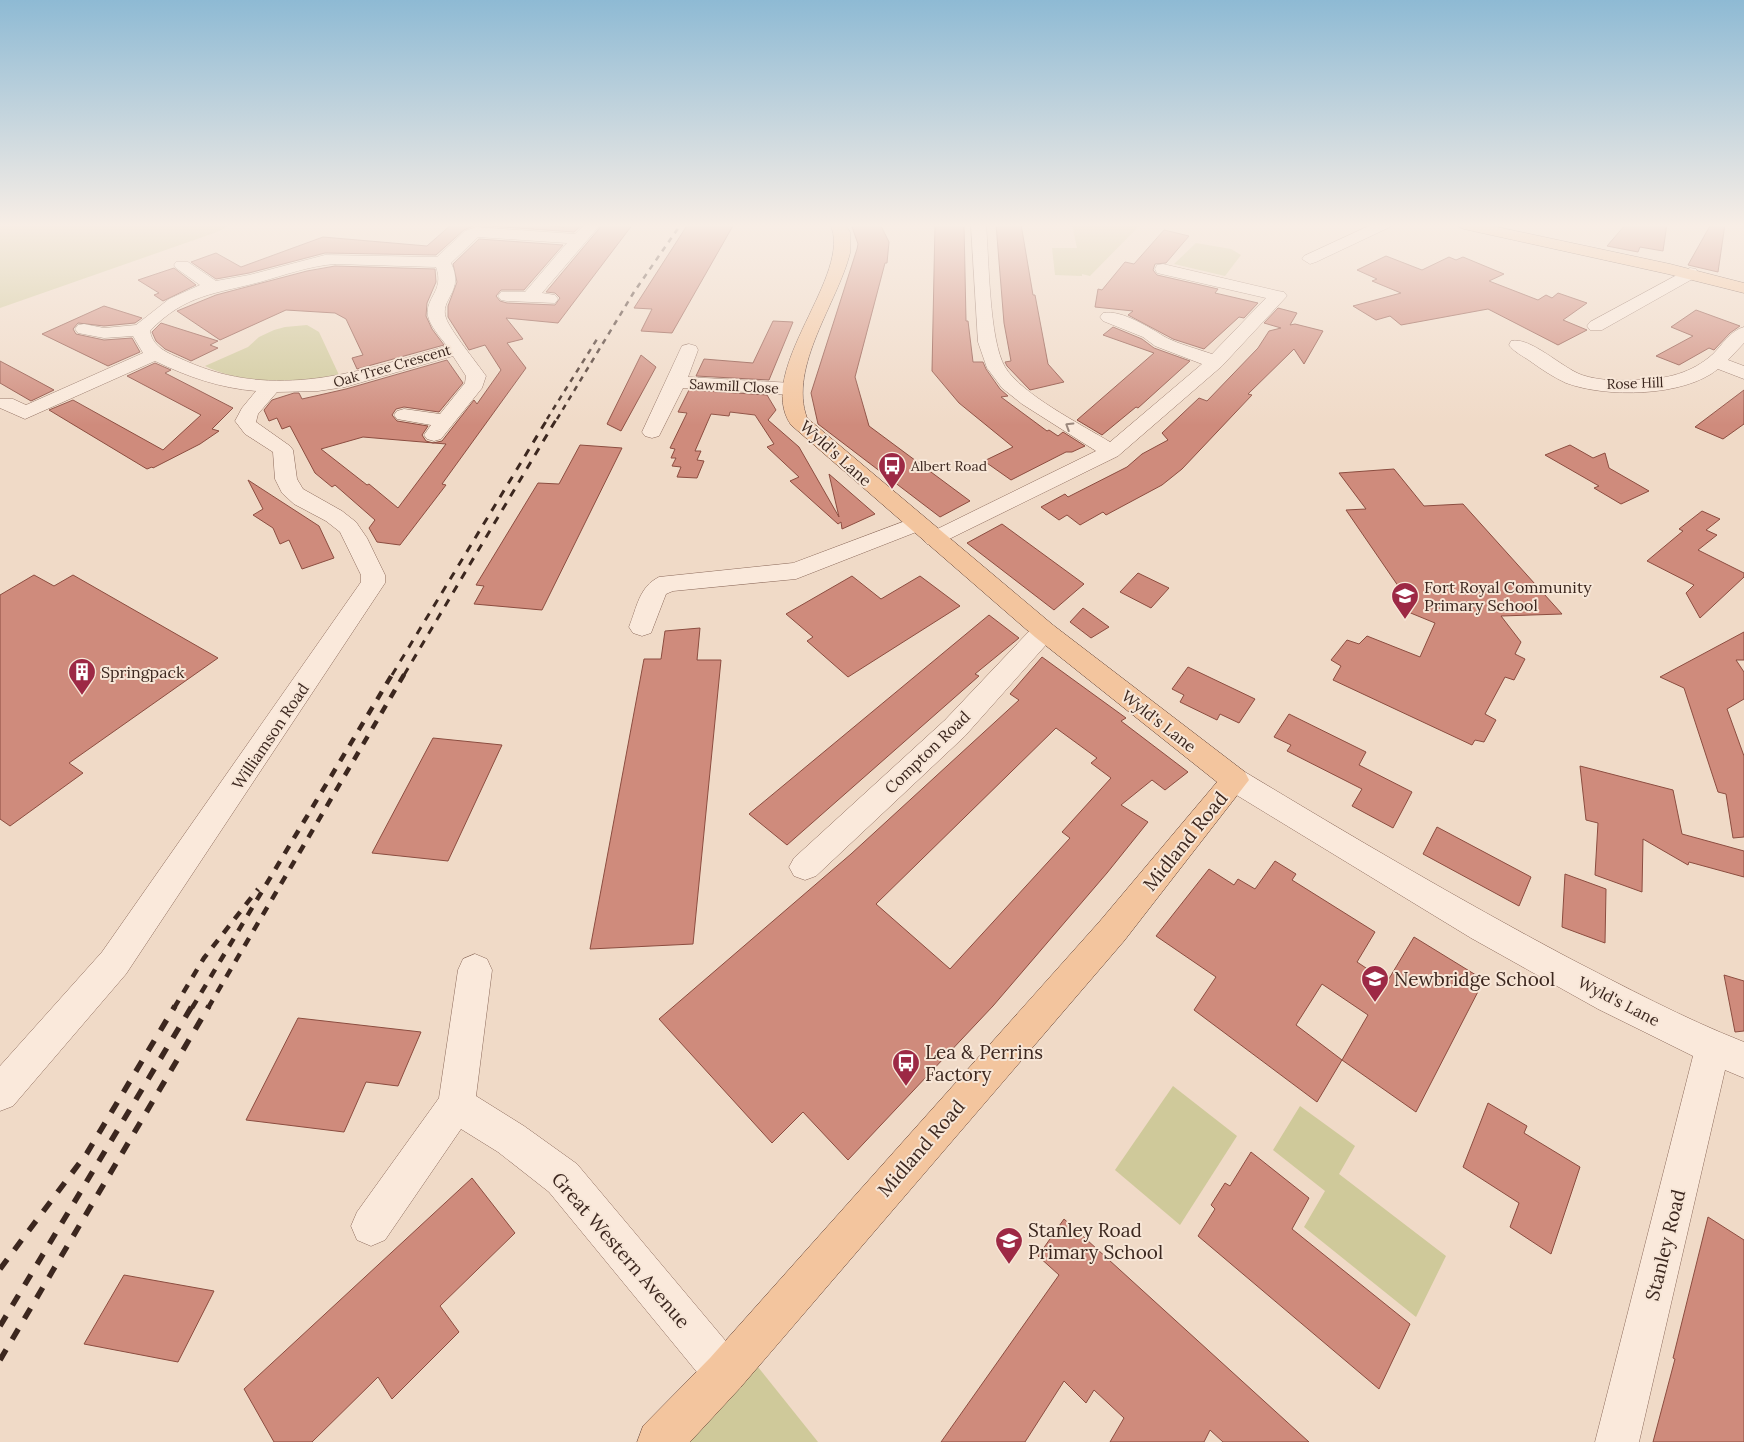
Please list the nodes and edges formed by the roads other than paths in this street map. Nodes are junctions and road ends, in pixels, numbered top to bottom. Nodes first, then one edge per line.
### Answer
1 (204, 291) edge
2 (447, 291) edge
3 (535, 291) edge
4 (828, 291) edge
5 (983, 291) edge
6 (1258, 291) edge
7 (1658, 291) edge
8 (508, 296) dead end
9 (530, 297) junction
10 (550, 299) dead end
11 (1109, 317) dead end
12 (1596, 326) dead end
13 (84, 329) dead end
14 (141, 330) junction
15 (1744, 332) edge
16 (1518, 345) dead end
17 (458, 349) junction
18 (690, 350) dead end
19 (155, 354) junction
20 (1715, 361) junction
21 (1215, 362) junction
22 (1744, 373) edge
23 (676, 382) junction
24 (270, 386) junction
25 (792, 390) junction
26 (6, 403) dead end
27 (25, 413) junction
28 (404, 415) dead end
29 (43, 423) dead end
30 (652, 432) dead end
31 (1110, 452) junction
32 (916, 524) junction
33 (935, 540) junction
34 (642, 627) dead end
35 (1044, 632) junction
36 (1235, 780) junction
37 (804, 867) dead end
38 (475, 970) dead end
39 (1728, 1053) edge
40 (0, 1093) edge
41 (456, 1105) junction
42 (371, 1226) dead end
43 (725, 1372) junction
44 (659, 1442) edge
45 (1617, 1442) edge

1 - 14 street
2 - 17 street, Oak Tree Crescent
3 - 9 street
4 - 25 main road, Wyld's Lane
31 -> 5 street
6 - 21 street
7 - 12 street
8 - 9 street
9 - 10 street
11 - 21 street
13 - 14 street
14 - 19 street
15 - 20 street, Rose Hill
16 - 20 street, Rose Hill
17 - 24 street, Oak Tree Crescent
17 - 28 street
18 - 23 street, Sawmill Close
19 - 24 street, Oak Tree Crescent
19 - 27 street
20 - 22 street
21 - 31 street
23 - 25 street, Sawmill Close
23 - 30 street, Sawmill Close
24 - 40 street, Williamson Road
25 - 32 main road, Wyld's Lane
26 - 27 street
27 - 29 street
31 - 33 street
32 - 33 main road, Wyld's Lane
32 - 34 street
33 - 35 main road, Wyld's Lane
35 - 36 main road, Wyld's Lane
35 - 37 street, Compton Road
36 - 39 street, Wyld's Lane
36 - 43 main road, Midland Road
38 - 41 street
39 - 45 street, Stanley Road
41 - 42 street
41 - 43 street, Great Western Avenue
43 - 44 main road, Midland Road

